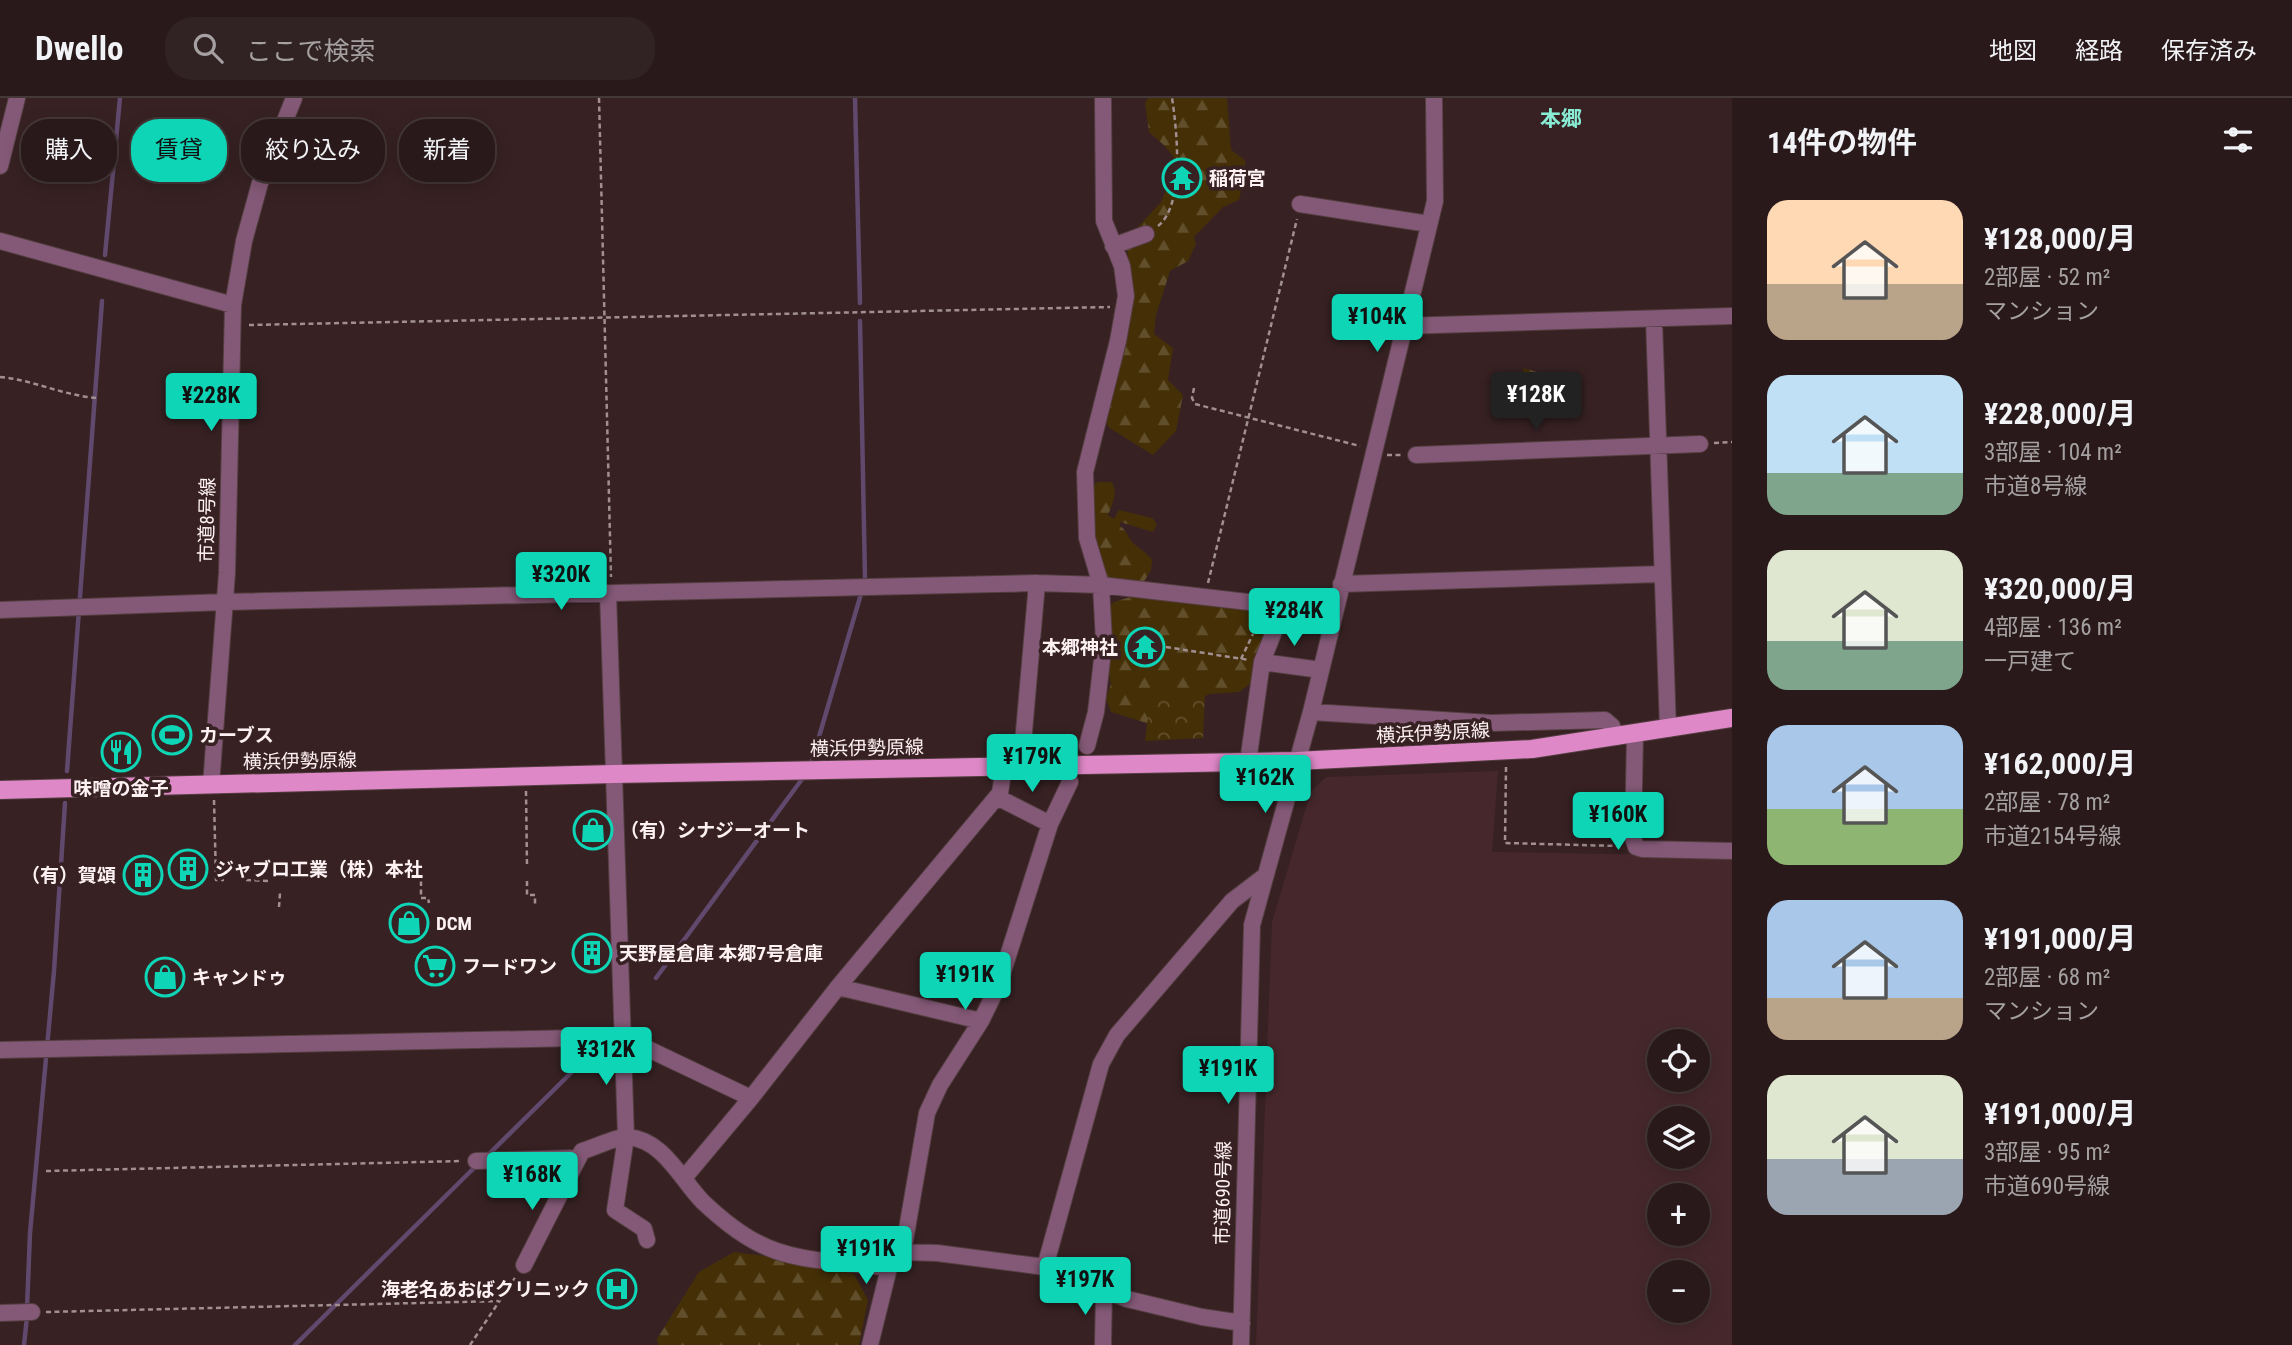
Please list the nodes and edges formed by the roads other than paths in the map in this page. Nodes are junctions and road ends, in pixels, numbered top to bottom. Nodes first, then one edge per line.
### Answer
1 (17, 98) edge
2 (294, 98) edge
3 (1103, 98) edge
4 (1434, 98) edge
5 (0, 166) edge
6 (1300, 204) road end
7 (1429, 224) junction
8 (1146, 234) road end
9 (0, 241) edge
10 (1113, 246) junction
11 (233, 305) junction
12 (1732, 316) edge
13 (1654, 320) junction
14 (1403, 326) junction
15 (1700, 444) dead end
16 (1658, 445) junction
17 (1416, 455) road end
18 (1662, 574) junction
19 (1037, 583) junction
20 (1341, 584) junction
21 (1101, 585) junction
22 (608, 593) junction
23 (225, 602) junction
24 (1284, 606) junction
25 (0, 610) edge
26 (1335, 612) junction
27 (1262, 662) junction
28 (1321, 670) junction
29 (1311, 712) junction
30 (1732, 718) edge
31 (1668, 729) junction
32 (1635, 734) junction
33 (1616, 737) junction
34 (1087, 746) dead end
35 (1296, 761) junction
36 (1248, 762) junction
37 (1012, 766) junction
38 (614, 774) junction
39 (1070, 782) dead end
40 (0, 790) edge
41 (213, 790) junction
42 (997, 797) junction
43 (1050, 824) junction
44 (1732, 851) edge
45 (1266, 876) junction
46 (838, 987) junction
47 (981, 1021) junction
48 (623, 1037) junction
49 (0, 1050) edge
50 (751, 1098) junction
51 (626, 1137) junction
52 (578, 1158) junction
53 (476, 1161) road end
54 (684, 1178) junction
55 (647, 1240) dead end
56 (904, 1252) junction
57 (524, 1265) road end
58 (1045, 1267) junction
59 (889, 1268) junction
60 (1104, 1289) junction
61 (28, 1312) road end
62 (0, 1313) edge
63 (1241, 1323) junction
64 (870, 1345) edge
65 (1103, 1345) edge
66 (1241, 1345) edge

1 - 5 street
2 - 11 street, 市道8号線
3 - 10 street
4 - 7 street, 市道690号線
6 - 7 street
7 - 14 street, 市道690号線
8 - 10 street
9 - 11 street
10 - 21 street
11 - 23 street, 市道8号線
12 - 13 street
13 - 14 street
13 - 16 street
14 - 20 street, 市道690号線
15 - 16 street
16 - 17 street
16 - 18 street
18 - 20 street
18 - 31 street
19 - 21 street
19 - 22 street
19 - 37 street
20 - 26 street, 市道690号線
21 - 24 street
21 - 34 street
22 - 23 street
22 - 38 street
23 - 25 street
23 - 41 street, 市道8号線
24 - 26 street
24 - 27 street
26 - 28 street, 市道690号線
27 - 28 street
27 - 36 street
28 - 29 street, 市道690号線
29 - 33 street
29 - 35 street, 市道690号線
30 - 31 main road, 横浜伊勢原線
31 - 32 main road, 横浜伊勢原線
32 - 33 main road, 横浜伊勢原線
32 - 44 street
33 - 35 main road, 横浜伊勢原線
35 - 36 main road, 横浜伊勢原線
35 - 45 street, 市道690号線
36 - 37 main road, 横浜伊勢原線
37 - 38 main road, 横浜伊勢原線
37 - 42 street
38 - 41 main road, 横浜伊勢原線
38 - 48 street
39 - 43 street
40 - 41 main road, 横浜伊勢原線
42 - 43 street
42 - 46 street
43 - 47 street
45 - 58 street
45 - 63 street, 市道690号線
46 - 47 street
46 - 50 street
47 - 56 street
48 - 49 street
48 - 50 street
48 - 51 street
50 - 54 street
51 - 52 street
51 - 54 street
51 - 55 street
52 - 53 street
52 - 57 street
54 - 59 street
56 - 58 street
56 - 59 street
58 - 60 street
59 - 64 street
60 - 63 street
60 - 65 street
61 - 62 street
63 - 66 street, 市道690号線

